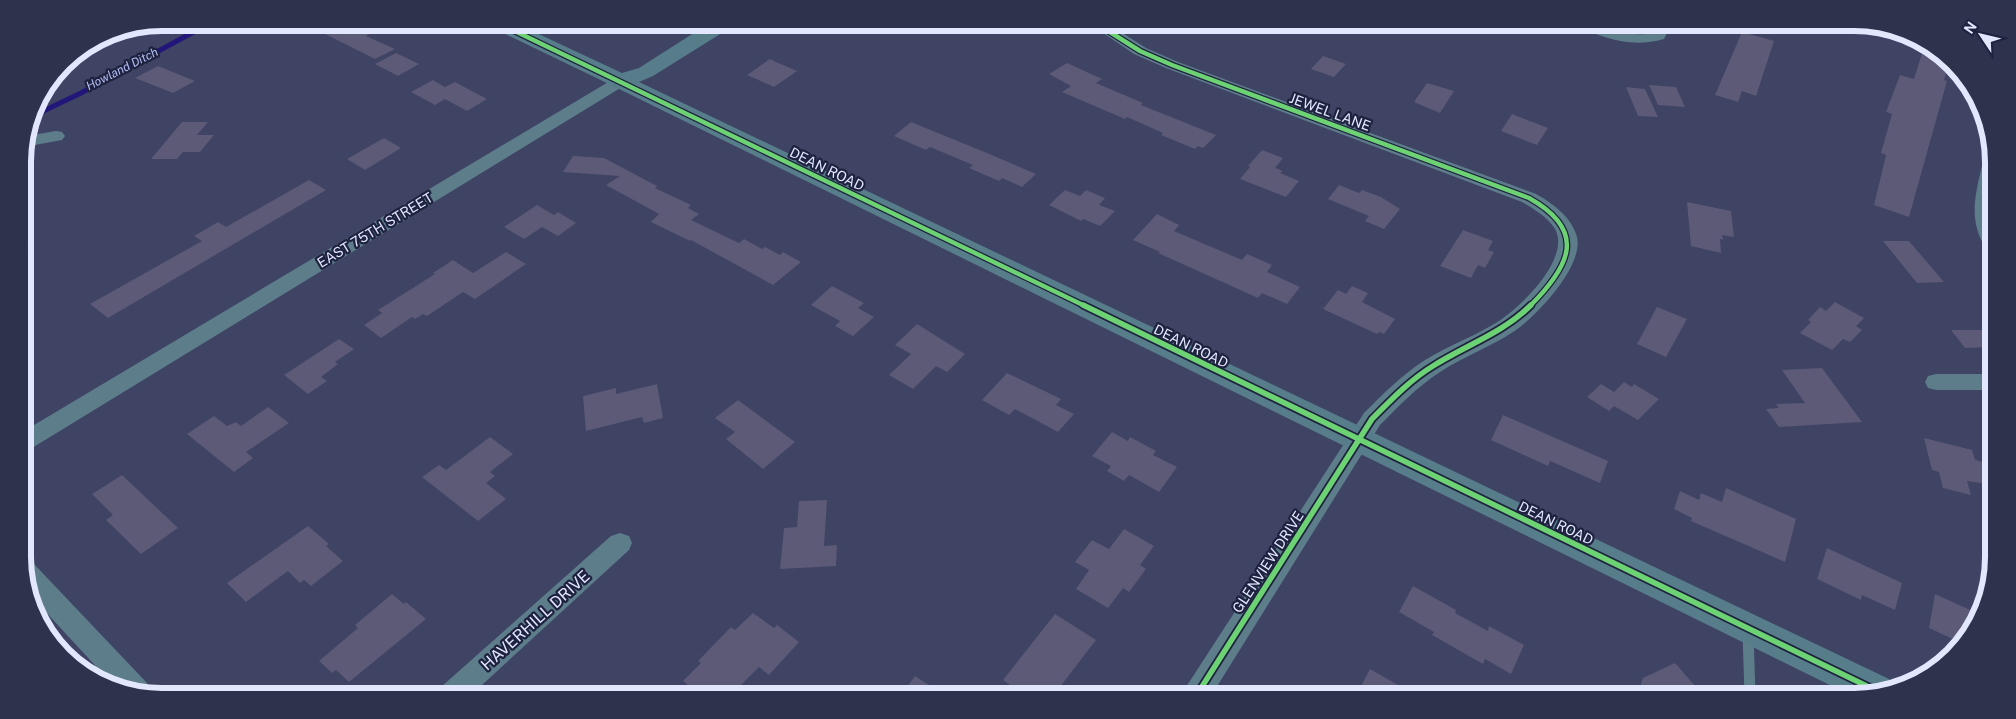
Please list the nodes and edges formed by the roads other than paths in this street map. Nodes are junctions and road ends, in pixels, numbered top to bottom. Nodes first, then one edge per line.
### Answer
1 (515, 31) edge
2 (712, 31) edge
3 (1109, 31) edge
4 (1605, 31) edge
5 (1661, 31) edge
6 (621, 81) junction
7 (56, 136) dead end
8 (33, 141) edge
9 (1985, 205) edge
10 (1558, 221) joint
11 (1985, 229) edge
12 (1936, 382) dead end
13 (1985, 382) edge
14 (31, 438) edge
15 (1359, 440) junction
16 (620, 543) dead end
17 (34, 582) edge
18 (1748, 628) junction
19 (128, 683) edge
20 (1867, 686) edge
21 (1201, 687) edge
22 (1750, 687) edge
23 (460, 688) edge

1 - 6 street, DEAN ROAD
2 - 6 street, EAST 75TH STREET
3 - 10 street, JEWEL LANE
4 - 5 street
6 - 14 street, EAST 75TH STREET
6 - 15 street, DEAN ROAD
7 - 8 street
9 - 11 street
10 - 15 street, GLENVIEW DRIVE
12 - 13 street
15 - 18 street, DEAN ROAD
15 - 21 street, GLENVIEW DRIVE
16 - 23 street, HAVERHILL DRIVE
17 - 19 street
18 - 20 street, DEAN ROAD
18 - 22 lane

